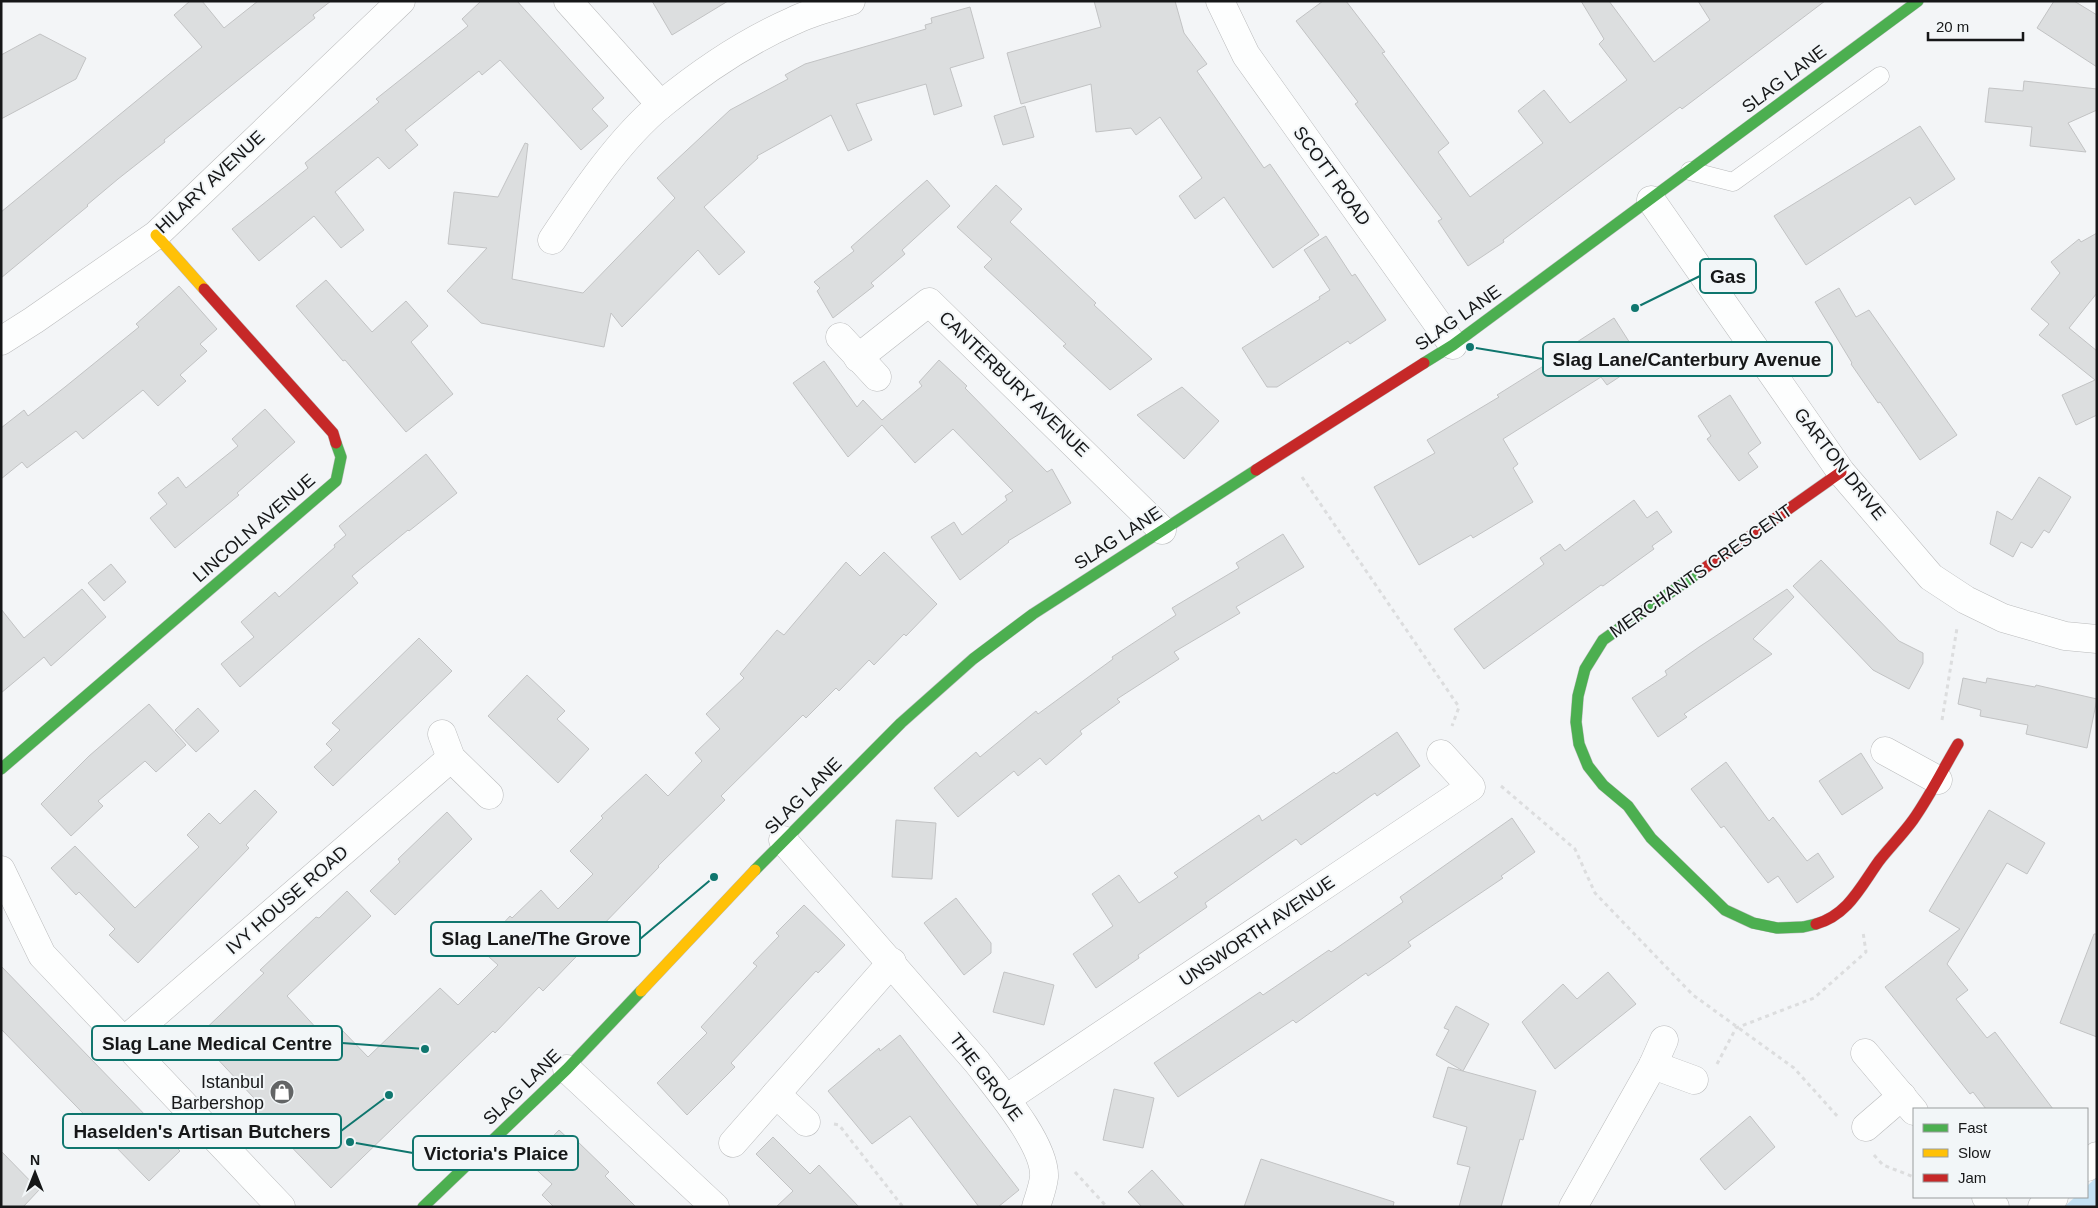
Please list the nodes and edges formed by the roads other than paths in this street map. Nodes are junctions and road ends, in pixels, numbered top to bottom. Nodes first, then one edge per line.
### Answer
1 (401, 1) edge
2 (568, 1) edge
3 (851, 1) edge
4 (1220, 1) edge
5 (1918, 1) edge
6 (1880, 76) dead end
7 (661, 105) junction
8 (1690, 171) junction
9 (1651, 200) junction
10 (156, 235) junction
11 (553, 240) dead end
12 (840, 337) dead end
13 (1, 341) edge
14 (1453, 345) junction
15 (1841, 472) junction
16 (1162, 530) junction
17 (2097, 639) edge
18 (1445, 744) road end
19 (1958, 744) road end
20 (1885, 751) dead end
21 (1, 769) edge
22 (1938, 780) junction
23 (490, 795) dead end
24 (784, 840) junction
25 (1, 870) edge
26 (892, 962) junction
27 (1664, 1040) dead end
28 (124, 1041) junction
29 (1865, 1053) dead end
30 (1653, 1065) junction
31 (567, 1069) junction
32 (1694, 1080) road end
33 (776, 1094) junction
34 (1006, 1099) junction
35 (1908, 1103) edge
36 (806, 1122) road end
37 (1868, 1139) road end
38 (733, 1143) dead end
39 (2097, 1156) edge
40 (2088, 1166) edge
41 (2053, 1198) edge
42 (281, 1207) edge
43 (423, 1207) edge
44 (715, 1207) edge
45 (1036, 1207) edge
46 (1573, 1207) edge
47 (2042, 1207) edge

1 - 10 street, HILARY AVENUE
2 - 7 street
3 - 7 street
4 - 14 street, SCOTT ROAD
5 - 8 street, SLAG LANE
6 - 8 lane
7 - 11 street
8 - 9 street, SLAG LANE
9 - 14 street, SLAG LANE
9 - 15 street, GARTON DRIVE
10 - 13 street, HILARY AVENUE
10 - 21 street, LINCOLN AVENUE
12 - 16 street, CANTERBURY AVENUE
14 - 16 street, SLAG LANE
15 - 17 street, GARTON DRIVE
15 - 22 street, MERCHANTS CRESCENT
16 - 24 street, SLAG LANE
18 - 34 street, UNSWORTH AVENUE
19 - 22 street, MERCHANTS CRESCENT
20 - 22 street
23 - 28 street, IVY HOUSE ROAD
24 - 26 street, THE GROVE
24 - 31 street, SLAG LANE
25 - 28 street
26 - 33 street
26 - 34 street, THE GROVE
27 - 30 street
28 - 42 street
29 - 35 street
30 - 32 street
30 - 46 street
31 - 43 street, SLAG LANE
31 - 44 street
33 - 36 street
33 - 38 street
34 - 45 street, THE GROVE
35 - 37 street
39 - 40 street
41 - 47 street

